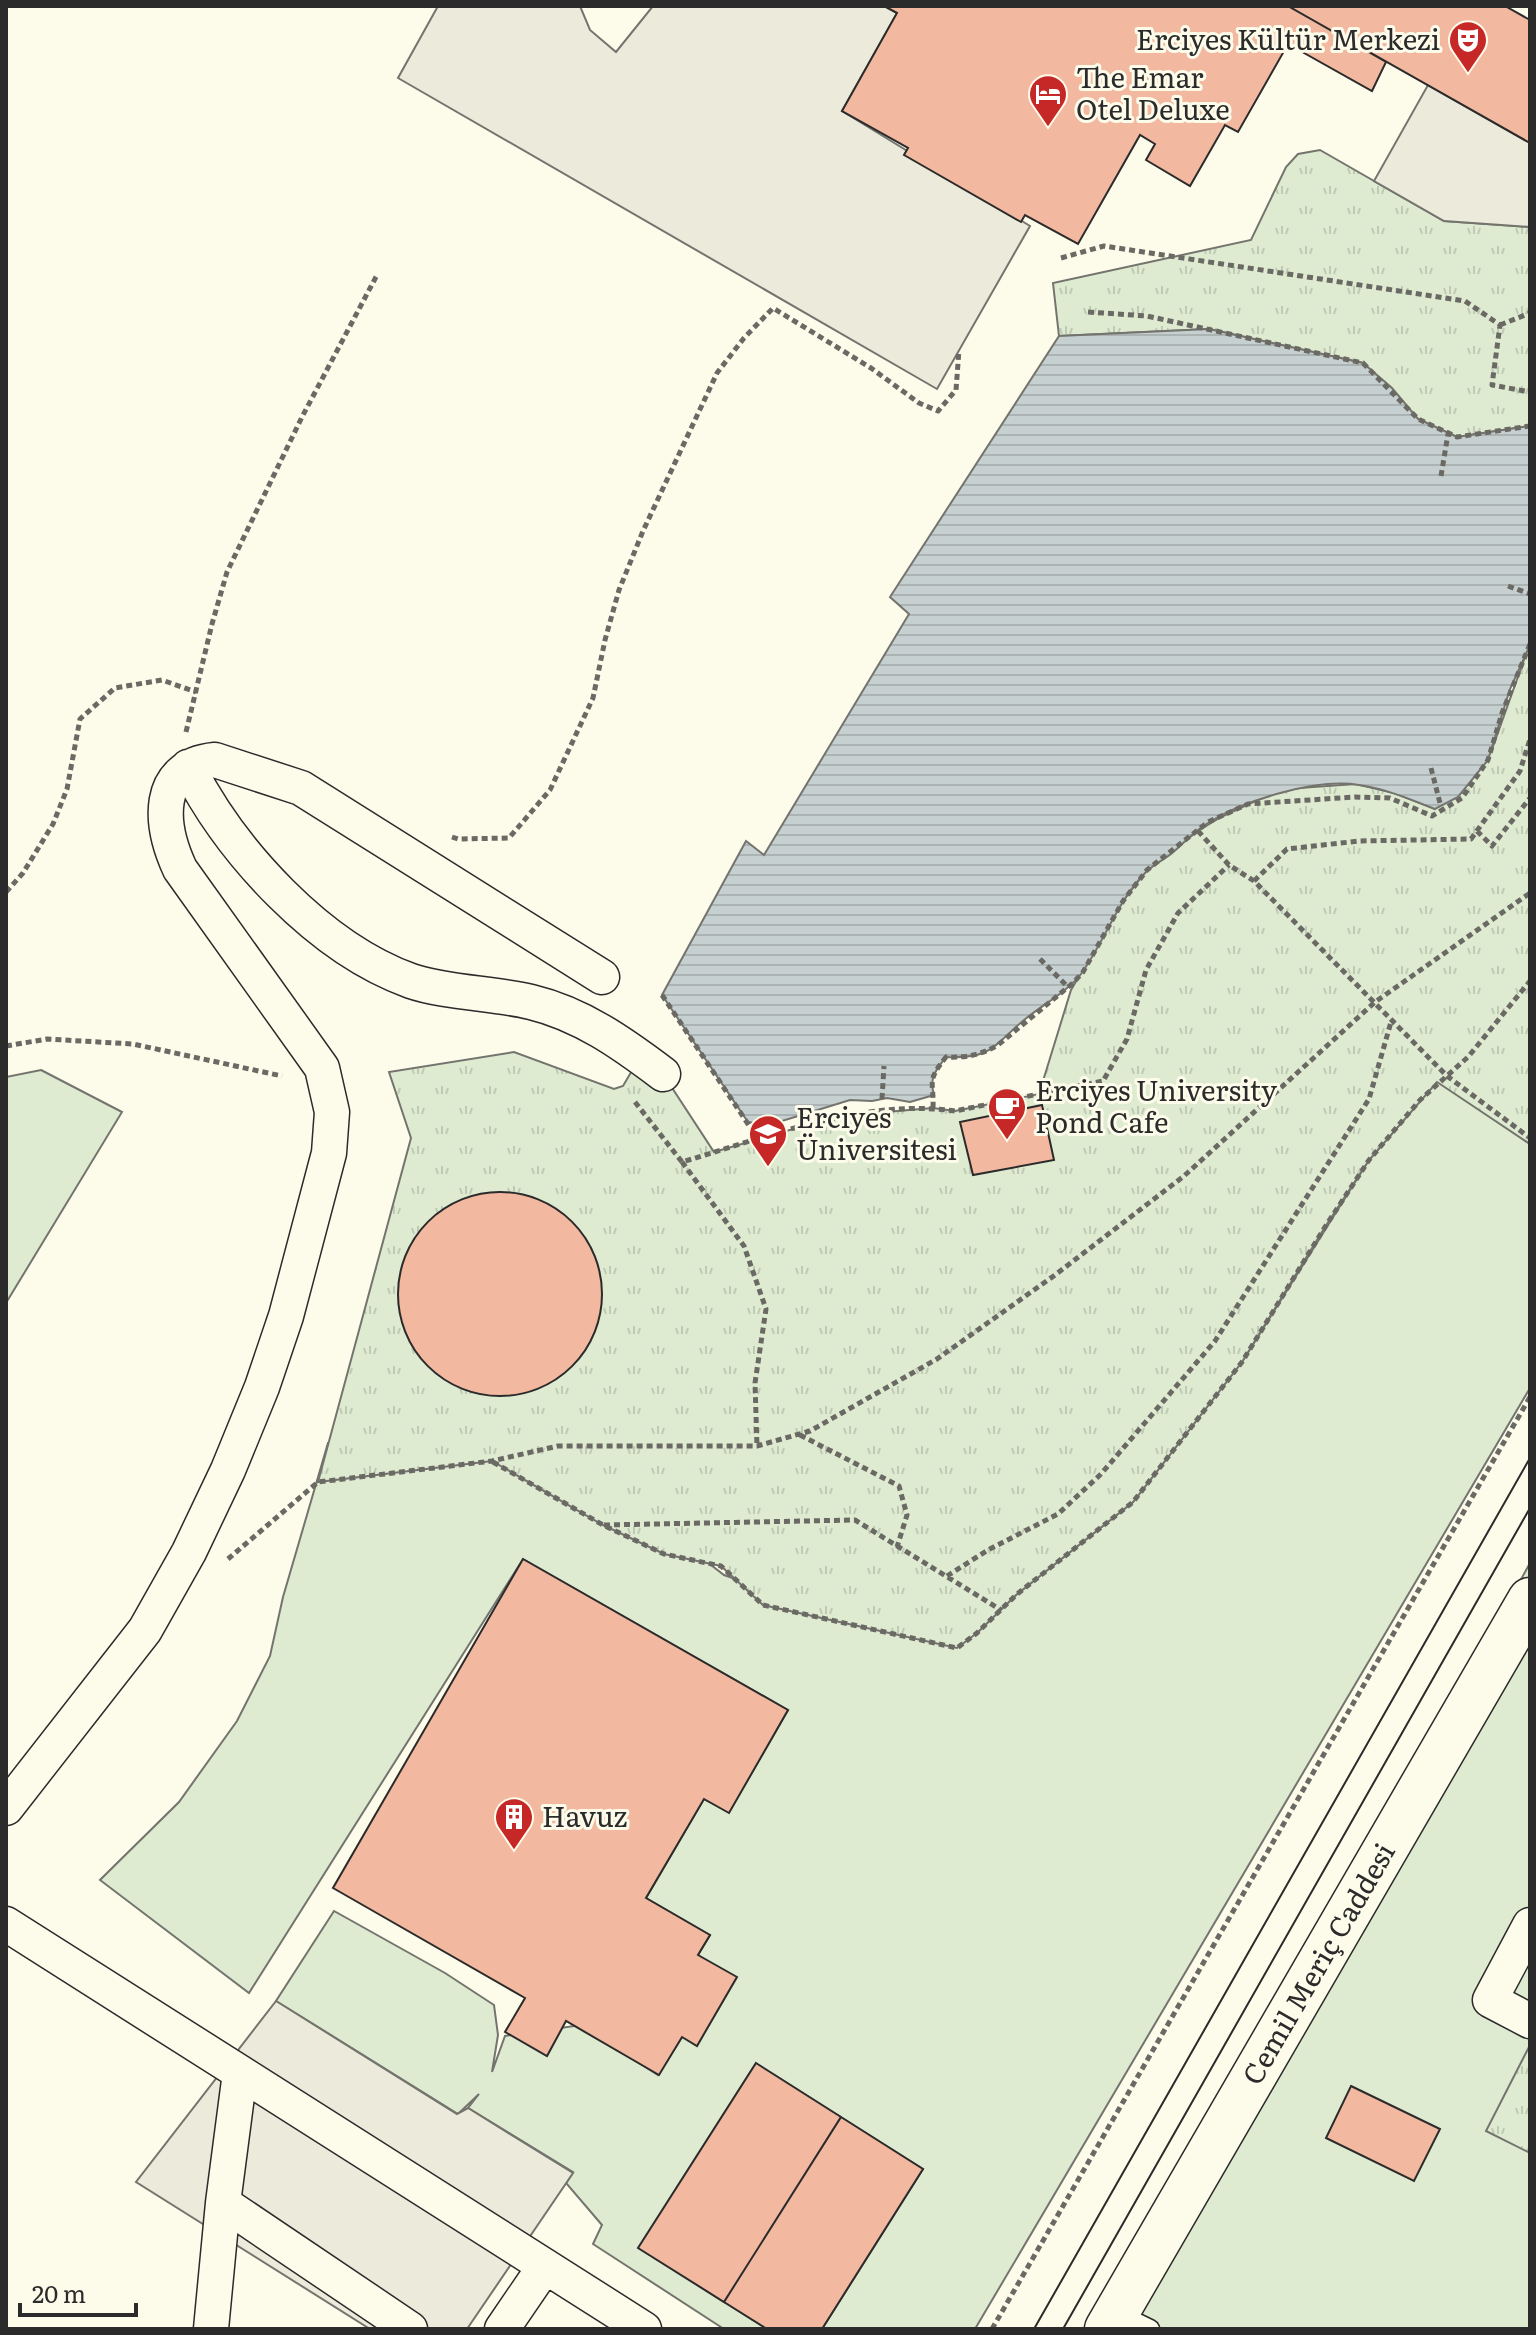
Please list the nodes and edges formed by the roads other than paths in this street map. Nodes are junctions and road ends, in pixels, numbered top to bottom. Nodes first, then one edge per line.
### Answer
1 (188, 767) junction
2 (602, 977) dead end
3 (663, 1074) dead end
4 (1530, 1600) edge
5 (6, 1808) edge
6 (6, 1924) edge
7 (1530, 1925) edge
8 (1530, 2021) edge
9 (240, 2073) junction
10 (223, 2203) junction
11 (545, 2266) junction
12 (1125, 2324) edge
13 (397, 2325) edge
14 (211, 2329) edge
15 (502, 2329) edge
16 (644, 2329) edge

1 - 2 street
1 - 3 street
1 - 5 street
4 - 12 street, Cemil Meriç Caddesi
6 - 9 street
7 - 8 street
9 - 10 street
9 - 11 street
10 - 13 street
10 - 14 street
11 - 15 street
11 - 16 street

